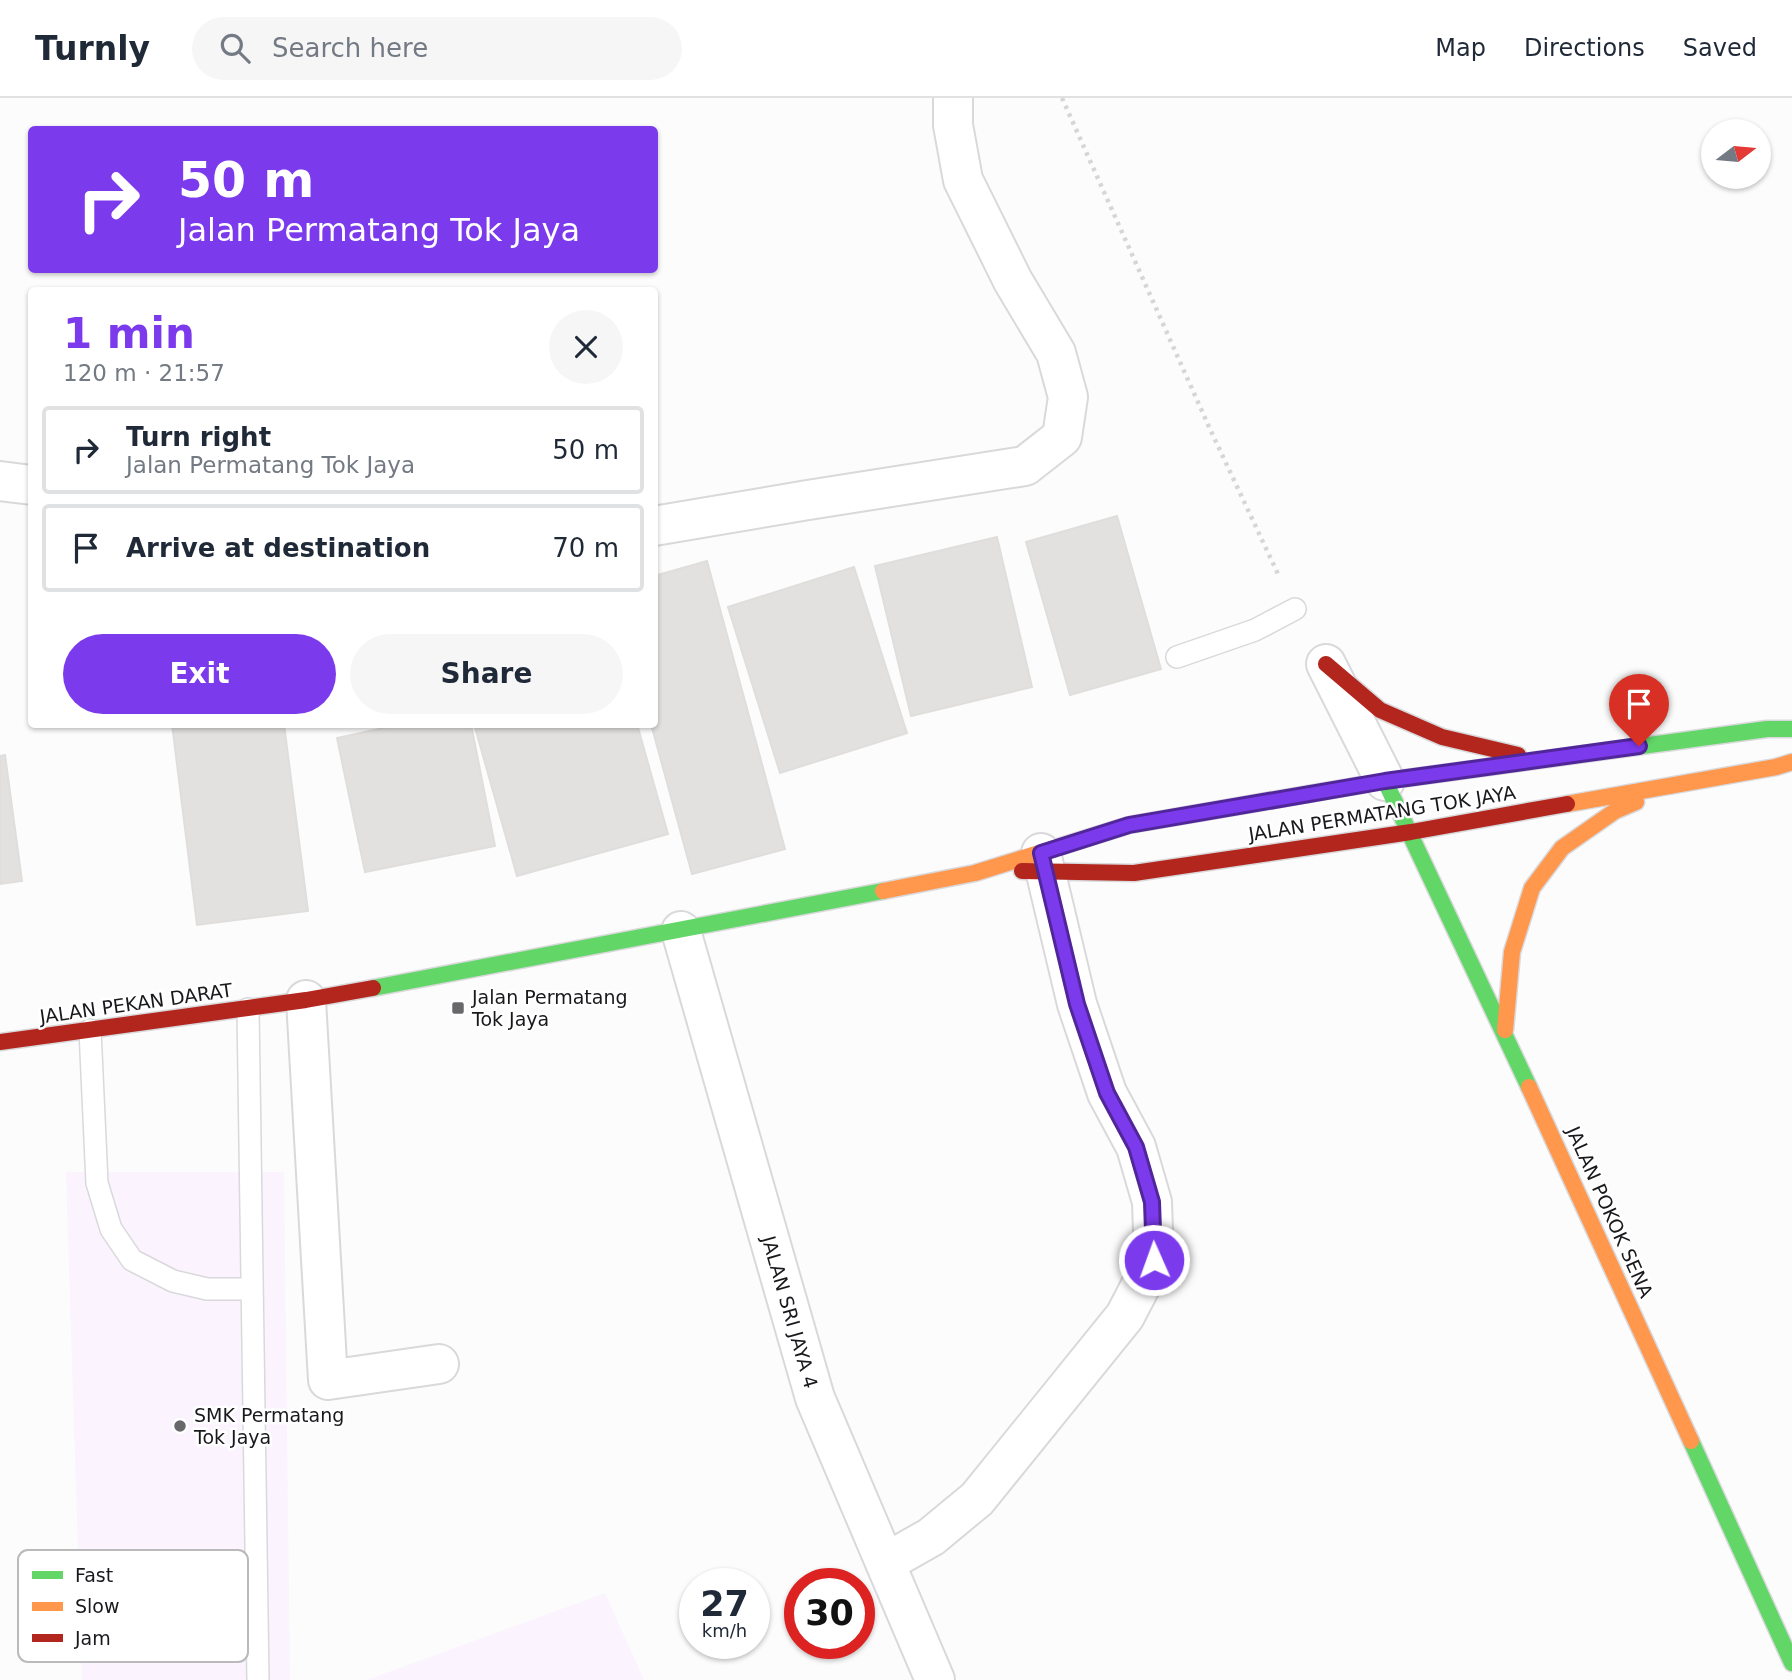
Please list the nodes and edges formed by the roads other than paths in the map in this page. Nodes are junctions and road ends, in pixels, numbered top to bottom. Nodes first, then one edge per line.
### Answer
1 (953, 98) edge
2 (0, 481) edge
3 (28, 484) edge
4 (658, 525) edge
5 (1295, 609) road end
6 (1177, 657) dead end
7 (1326, 664) joint
8 (1792, 729) edge
9 (1537, 760) junction
10 (1792, 762) edge
11 (1385, 781) junction
12 (1670, 787) junction
13 (1411, 832) junction
14 (1043, 861) junction
15 (681, 932) junction
16 (292, 1002) junction
17 (247, 1009) junction
18 (90, 1030) junction
19 (1505, 1033) junction
20 (0, 1042) edge
21 (252, 1289) junction
22 (439, 1364) dead end
23 (885, 1563) junction
24 (1792, 1663) edge
25 (258, 1680) edge
26 (935, 1680) edge

1 - 4 street
2 - 3 street
5 - 6 lane
7 - 9 main road
7 - 11 street
8 - 9 main road, JALAN PERMATANG TOK JAYA
9 - 11 main road, JALAN PERMATANG TOK JAYA
10 - 12 main road, JALAN PERMATANG TOK JAYA
11 - 13 main road, JALAN POKOK SENA
11 - 14 main road, JALAN PERMATANG TOK JAYA
12 - 13 main road, JALAN PERMATANG TOK JAYA
12 - 19 main road
13 - 14 main road, JALAN PERMATANG TOK JAYA
13 - 19 main road, JALAN POKOK SENA
14 - 15 main road, JALAN PERMATANG TOK JAYA
14 - 23 street
15 - 16 main road, JALAN PERMATANG TOK JAYA
15 - 23 street, JALAN SRI JAYA 4
16 - 17 main road, JALAN PEKAN DARAT
16 - 22 street
17 - 18 main road, JALAN PEKAN DARAT
17 - 21 lane
18 - 20 main road, JALAN PEKAN DARAT
18 - 21 lane
19 - 24 main road, JALAN POKOK SENA
21 - 25 lane
23 - 26 street, JALAN SRI JAYA 4

